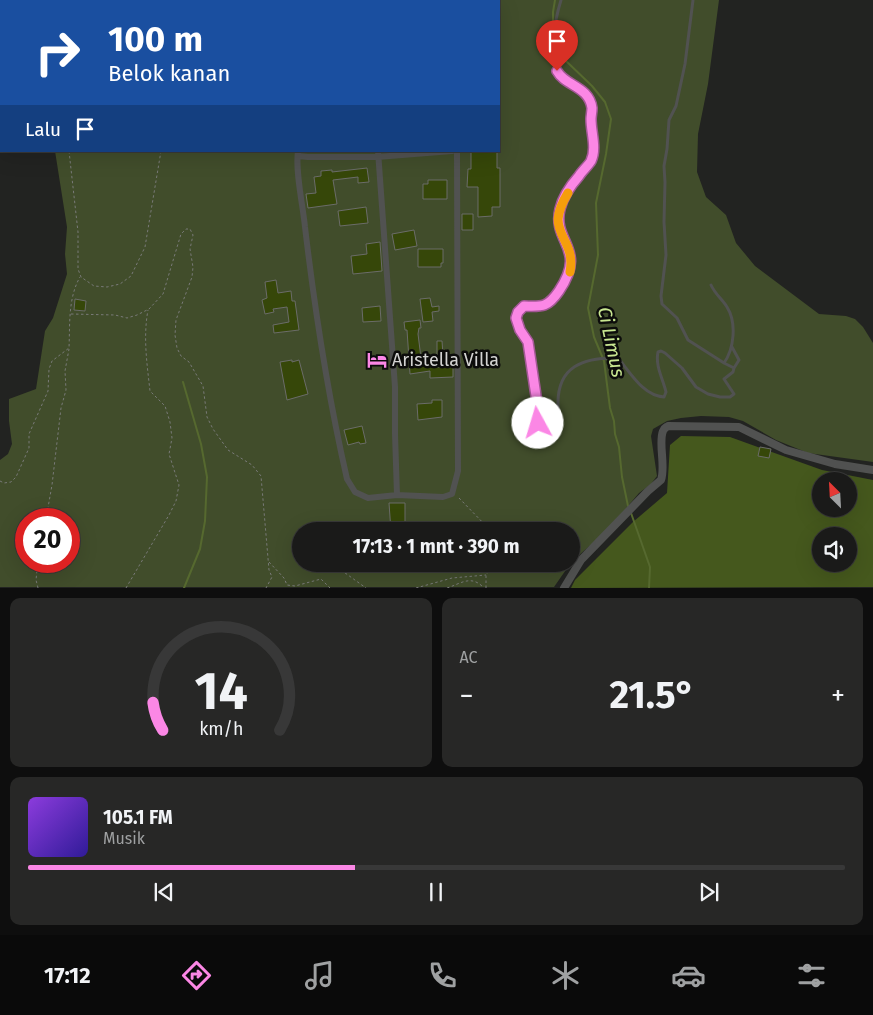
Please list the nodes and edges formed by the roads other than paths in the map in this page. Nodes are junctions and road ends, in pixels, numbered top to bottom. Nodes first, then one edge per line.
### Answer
1 (562, 0) edge
2 (693, 0) edge
3 (427, 152) edge
4 (457, 152) edge
5 (298, 153) edge
6 (378, 154) edge
7 (711, 285) dead end
8 (732, 347) junction
9 (724, 363) junction
10 (734, 368) junction
11 (873, 470) edge
12 (397, 495) junction
13 (564, 588) edge

1 - 10 lane
2 - 9 lane
3 - 6 street
4 - 12 street
5 - 6 street
5 - 12 street
6 - 12 street
7 - 8 lane
8 - 9 lane
8 - 10 lane
9 - 10 lane
11 - 13 street

